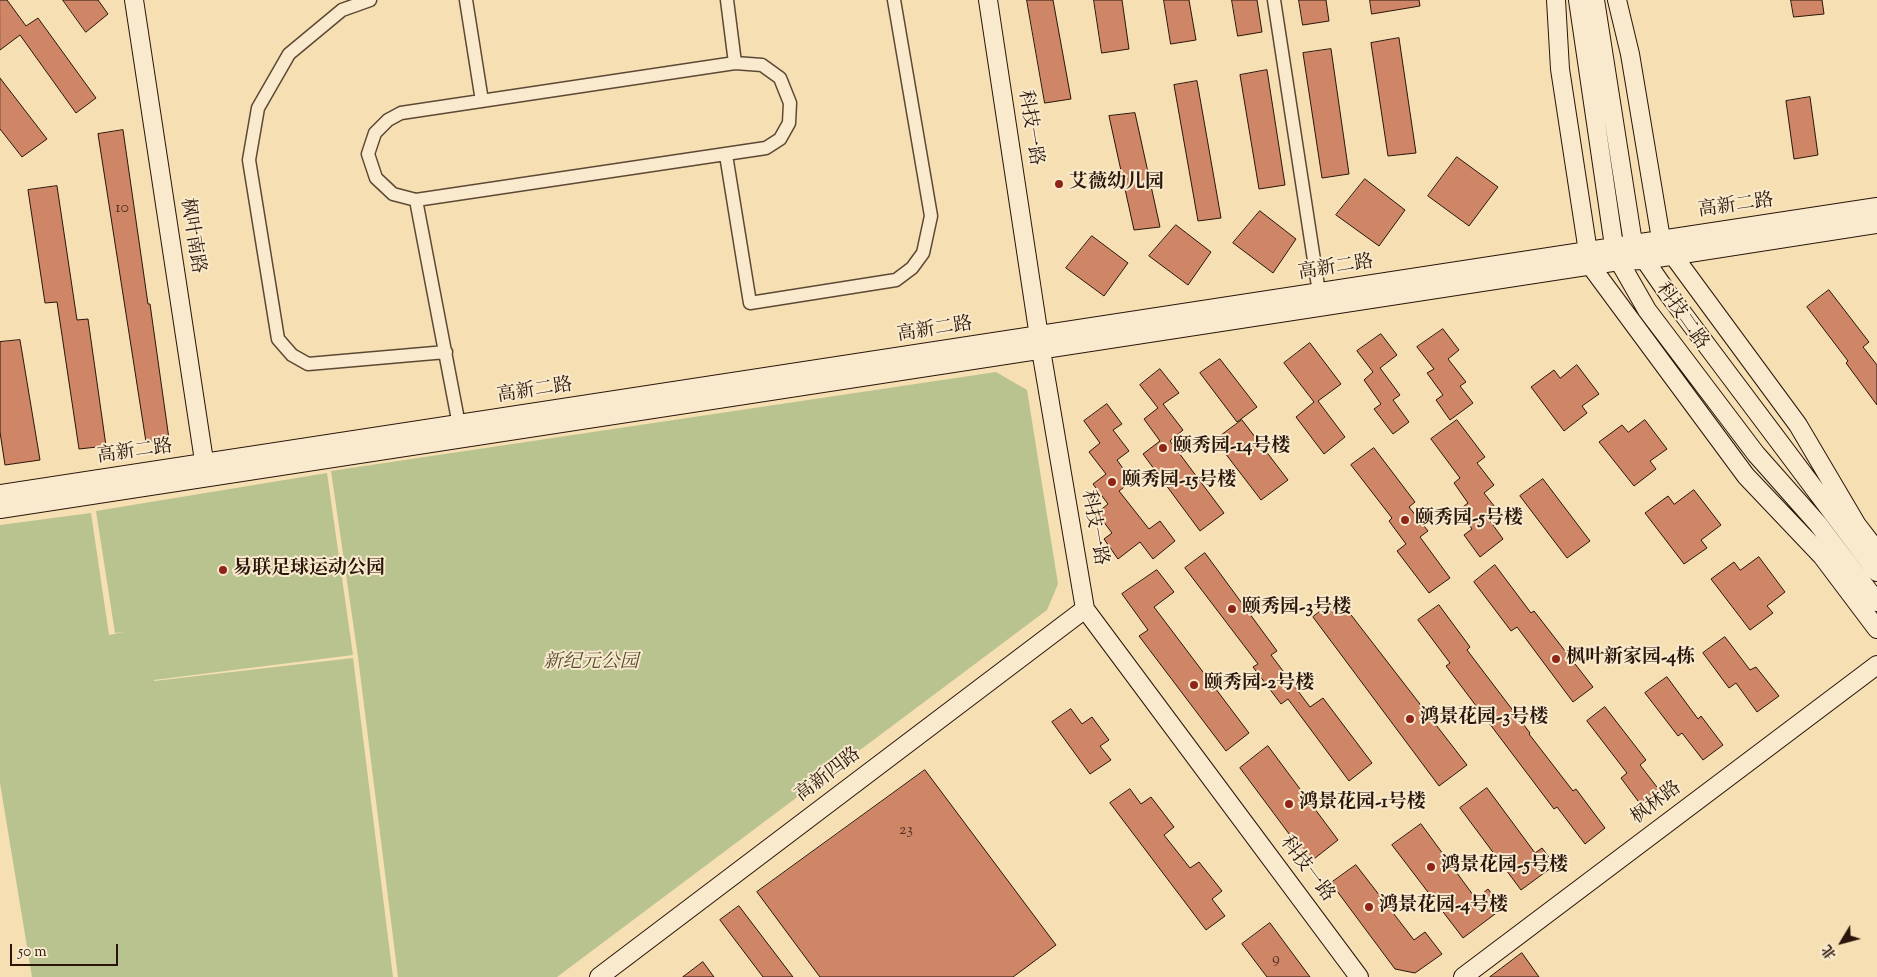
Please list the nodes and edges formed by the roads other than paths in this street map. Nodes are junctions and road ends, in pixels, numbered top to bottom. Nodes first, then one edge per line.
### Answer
1 (134, 0) edge
2 (370, 0) edge
3 (466, 0) edge
4 (727, 0) edge
5 (894, 0) edge
6 (988, 0) edge
7 (1274, 0) edge
8 (1556, 0) edge
9 (1578, 0) edge
10 (1595, 0) edge
11 (1617, 0) edge
12 (735, 64) junction
13 (482, 101) junction
14 (726, 155) junction
15 (416, 200) junction
16 (1877, 207) edge
17 (1877, 224) edge
18 (1661, 239) junction
19 (1634, 243) junction
20 (1617, 253) junction
21 (1673, 256) junction
22 (1589, 258) junction
23 (1644, 260) junction
24 (1321, 300) junction
25 (1040, 343) junction
26 (446, 352) junction
27 (459, 425) junction
28 (206, 471) junction
29 (0, 494) edge
30 (0, 509) edge
31 (1877, 551) edge
32 (1877, 572) edge
33 (1877, 602) edge
34 (1085, 609) junction
35 (1877, 629) edge
36 (1877, 665) edge
37 (599, 977) edge
38 (1360, 977) edge
39 (1464, 977) edge

1 - 28 street, 枫叶南路
2 - 26 street
3 - 13 street
4 - 12 street
5 - 14 street
6 - 25 street, 科技一路
7 - 24 street
8 - 22 street
9 - 20 street, 科技二路
10 - 19 street, 科技二路
11 - 18 street
12 - 13 street
12 - 14 street
13 - 15 street
14 - 15 street
15 - 26 street
16 - 18 street, 高新二路
17 - 21 street, 高新二路
18 - 19 street, 高新二路
18 - 21 street
19 - 20 street, 高新二路
19 - 23 street, 科技二路
20 - 22 street, 高新二路
20 - 23 street, 高新二路
20 - 33 street, 科技二路
21 - 23 street, 高新二路
21 - 31 street
22 - 24 street, 高新二路
22 - 35 street
23 - 32 street, 科技二路
24 - 25 street, 高新二路
25 - 27 street, 高新二路
25 - 28 street, 高新二路
25 - 34 street, 科技一路
26 - 27 street
27 - 28 street, 高新二路
28 - 29 street, 高新二路
28 - 30 street, 高新二路
34 - 37 street, 高新四路
34 - 38 street, 科技一路
36 - 39 street, 枫林路

